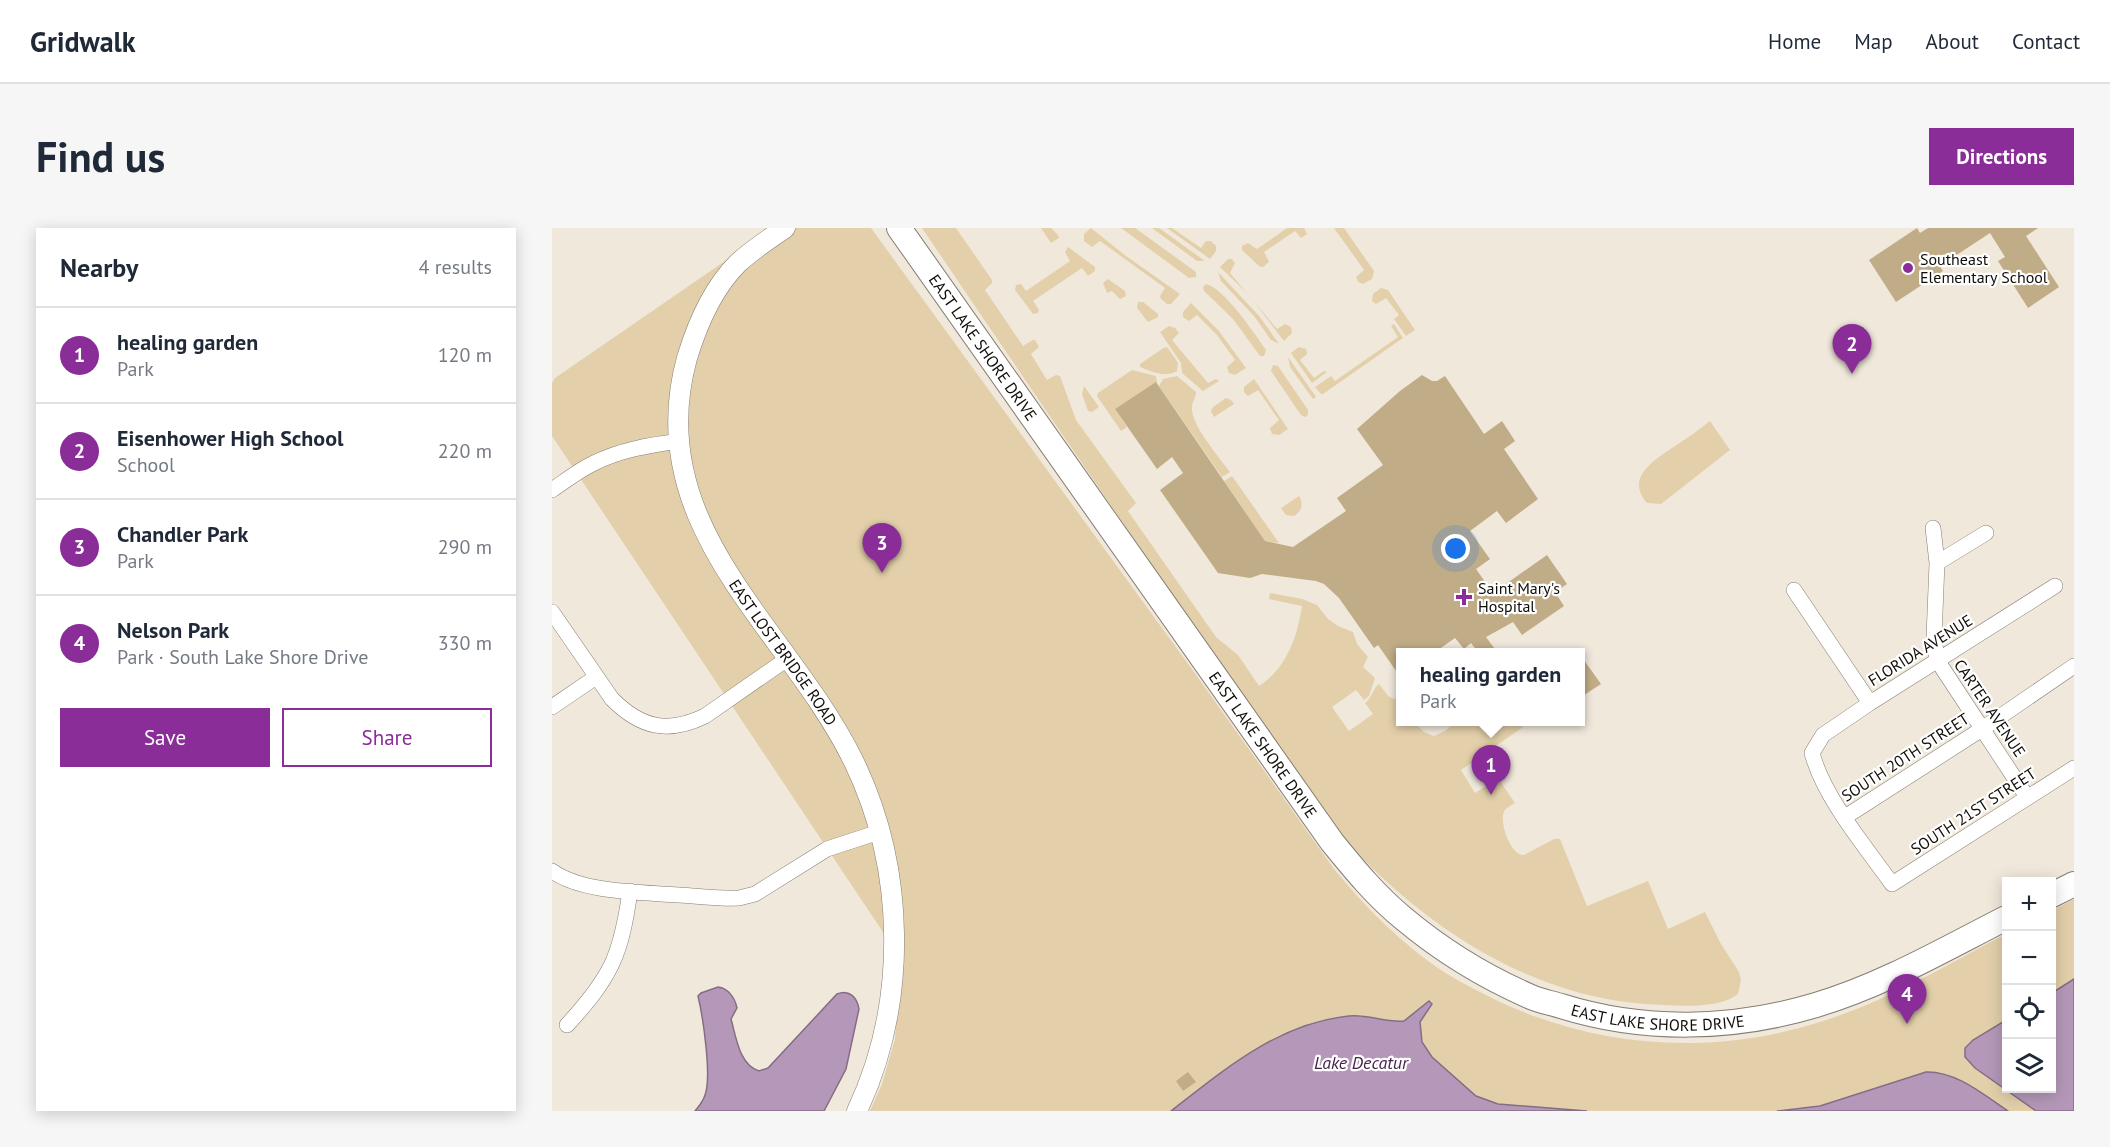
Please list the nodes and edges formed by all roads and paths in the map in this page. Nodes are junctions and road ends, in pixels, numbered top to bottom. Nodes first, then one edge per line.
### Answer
1 (785, 228) edge
2 (899, 228) edge
3 (680, 441) junction
4 (552, 490) edge
5 (1933, 528) dead end
6 (1986, 532) dead end
7 (1937, 563) junction
8 (2055, 586) dead end
9 (1794, 590) dead end
10 (552, 612) edge
11 (787, 659) junction
12 (1937, 660) junction
13 (2074, 666) edge
14 (596, 677) junction
15 (1870, 703) junction
16 (552, 707) edge
17 (1983, 729) junction
18 (2074, 768) edge
19 (2027, 797) junction
20 (1845, 817) junction
21 (879, 832) junction
22 (552, 871) edge
23 (2074, 884) edge
24 (630, 891) junction
25 (2056, 893) edge
26 (2002, 920) edge
27 (567, 1025) dead end
28 (858, 1111) edge

1 - 3 street, EAST LOST BRIDGE ROAD
2 - 26 main road, EAST LAKE SHORE DRIVE
3 - 4 street
3 - 11 street, EAST LOST BRIDGE ROAD
5 - 7 street, CARTER AVENUE
6 - 7 street
7 - 12 street, CARTER AVENUE
8 - 12 street, FLORIDA AVENUE
9 - 15 street
10 - 14 street
11 - 14 street
11 - 21 street, EAST LOST BRIDGE ROAD
12 - 15 street, FLORIDA AVENUE
12 - 17 street, CARTER AVENUE
13 - 17 street, SOUTH 20TH STREET
14 - 16 street
15 - 20 street, FLORIDA AVENUE
17 - 19 street, CARTER AVENUE
17 - 20 street, SOUTH 20TH STREET
18 - 19 street, SOUTH 21ST STREET
19 - 20 street, SOUTH 21ST STREET
21 - 24 street
21 - 28 street, EAST LOST BRIDGE ROAD
22 - 24 street
23 - 25 main road
24 - 27 street

